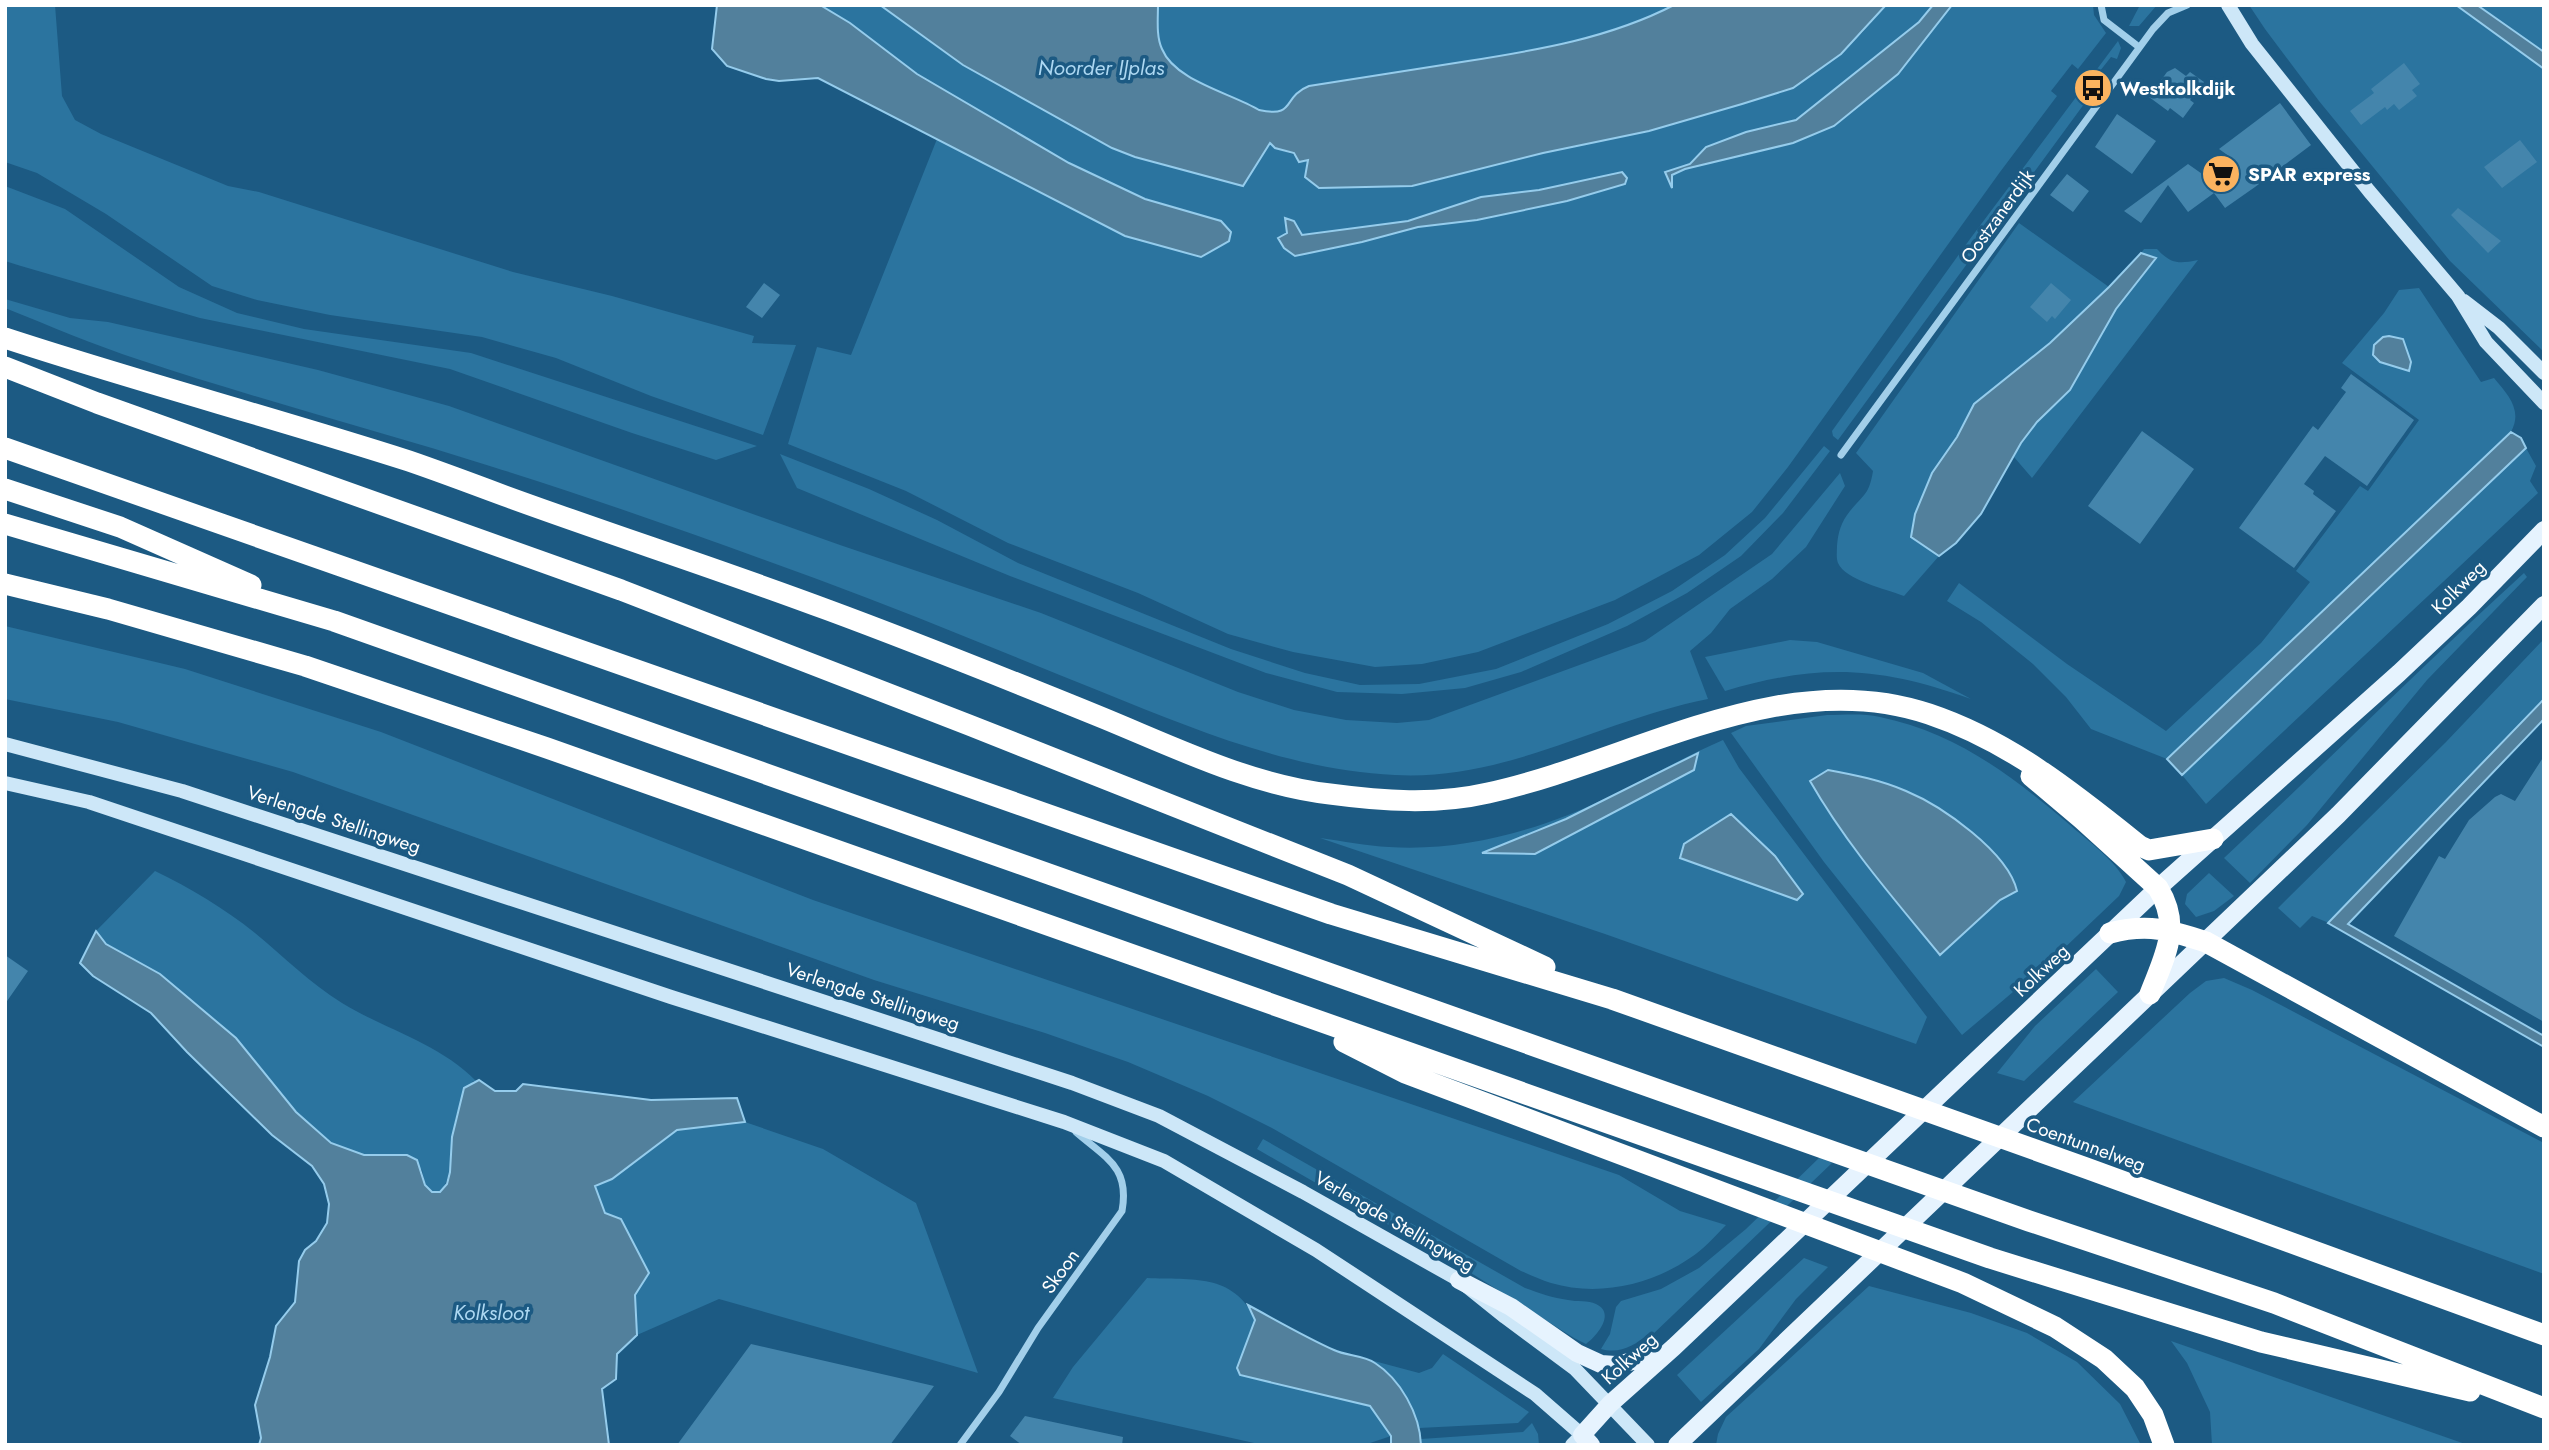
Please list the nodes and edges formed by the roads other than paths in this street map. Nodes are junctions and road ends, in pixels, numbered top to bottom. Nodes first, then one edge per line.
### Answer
1 (2101, 5) edge
2 (2187, 5) edge
3 (2228, 5) edge
4 (2139, 47) junction
5 (2458, 296) junction
6 (5, 338) edge
7 (5, 367) edge
8 (2544, 373) edge
9 (5, 382) edge
10 (97, 403) junction
11 (2544, 403) edge
12 (5, 448) edge
13 (1841, 455) dead end
14 (5, 489) edge
15 (5, 524) edge
16 (2544, 530) edge
17 (5, 584) edge
18 (2544, 605) edge
19 (334, 621) junction
20 (1994, 743) junction
21 (5, 744) edge
22 (5, 783) edge
23 (2213, 839) junction
24 (2158, 888) junction
25 (2171, 931) junction
26 (2110, 933) junction
27 (2206, 942) junction
28 (2150, 994) junction
29 (1612, 999) junction
30 (1270, 1004) junction
31 (1064, 1122) junction
32 (2544, 1128) edge
33 (1459, 1280) junction
34 (2544, 1335) edge
35 (1665, 1354) junction
36 (1610, 1404) junction
37 (2544, 1408) edge
38 (1582, 1442) edge
39 (960, 1445) edge
40 (1648, 1445) edge
41 (1676, 1445) edge
42 (2164, 1445) edge

1 - 4 street
2 - 4 street, Oostzanerdijk
3 - 5 main road
4 - 13 street, Oostzanerdijk
5 - 8 main road
5 - 11 main road
6 - 20 highway
7 - 10 highway
9 - 10 highway
10 - 29 highway
12 - 29 highway
14 - 19 highway
15 - 19 highway
16 - 23 main road, Kolkweg
17 - 30 highway
18 - 27 main road
19 - 37 highway
20 - 23 highway
20 - 24 highway
21 - 33 main road, Verlengde Stellingweg
22 - 31 main road
23 - 24 main road, Kolkweg
24 - 25 highway
24 - 26 main road, Kolkweg
25 - 26 highway
25 - 27 highway
25 - 28 highway
26 - 35 main road, Kolkweg
27 - 28 main road
27 - 32 highway
28 - 41 main road
29 - 34 highway, Coentunnelweg
30 - 37 highway
30 - 42 highway
31 - 38 main road
31 - 39 street, Skoon
33 - 35 main road
33 - 36 main road, Verlengde Stellingweg
35 - 36 main road, Kolkweg
36 - 38 main road, Kolkweg
36 - 40 main road, Verlengde Stellingweg

